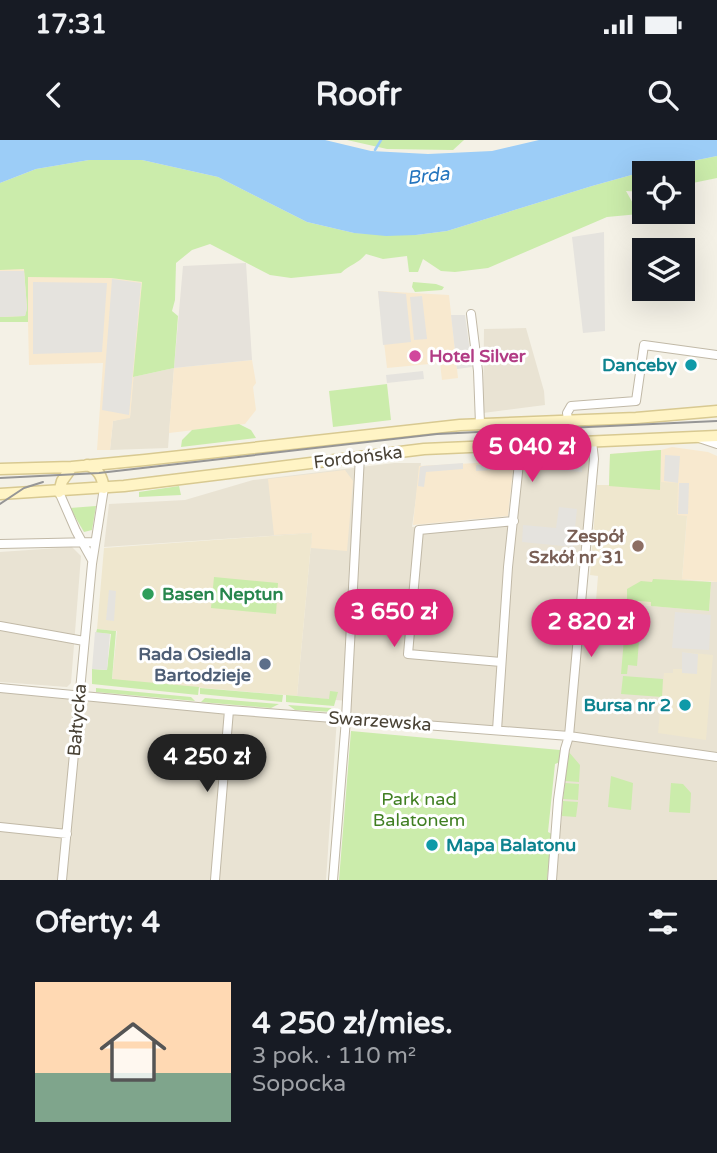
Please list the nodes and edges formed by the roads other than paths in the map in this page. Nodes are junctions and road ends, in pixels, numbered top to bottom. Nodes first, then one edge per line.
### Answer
1 (471, 314) dead end
2 (717, 355) edge
3 (717, 411) edge
4 (568, 421) junction
5 (480, 424) junction
6 (717, 436) edge
7 (689, 437) junction
8 (593, 441) junction
9 (521, 444) junction
10 (717, 444) edge
11 (360, 456) junction
12 (87, 465) junction
13 (69, 467) junction
14 (0, 469) edge
15 (104, 488) junction
16 (59, 492) junction
17 (0, 494) edge
18 (514, 520) junction
19 (82, 542) junction
20 (95, 542) junction
21 (0, 544) edge
22 (92, 560) junction
23 (0, 626) edge
24 (84, 641) junction
25 (501, 662) junction
26 (0, 688) edge
27 (79, 695) junction
28 (229, 710) junction
29 (346, 719) junction
30 (497, 730) junction
31 (569, 736) junction
32 (717, 757) edge
33 (0, 827) edge
34 (67, 834) junction
35 (62, 880) edge
36 (215, 880) edge
37 (333, 880) edge
38 (552, 880) edge

1 - 5 street
2 - 4 street
3 - 4 main road, Fordońska
4 - 5 main road, Fordońska
5 - 12 main road, Fordońska
6 - 7 main road, Fordońska
7 - 8 main road, Fordońska
7 - 10 street
8 - 9 main road, Fordońska
8 - 31 street
9 - 11 main road, Fordońska
9 - 18 street
11 - 15 main road, Fordońska
11 - 29 street
12 - 13 main road, Fordońska
12 - 15 main road
13 - 14 main road, Fordońska
13 - 16 main road
15 - 16 main road, Fordońska
15 - 20 street, Bałtycka
16 - 17 main road, Fordońska
16 - 19 street
18 - 25 street
18 - 25 street
19 - 20 street
19 - 21 street
19 - 22 street
20 - 22 street, Bałtycka
22 - 24 street, Bałtycka
23 - 24 street
24 - 27 street, Bałtycka
25 - 30 street
26 - 27 street, Swarzewska
27 - 28 street, Swarzewska
27 - 34 street, Bałtycka
28 - 29 street, Swarzewska
28 - 36 street
29 - 30 street, Swarzewska
29 - 37 street
30 - 31 street, Swarzewska
31 - 32 street, Swarzewska
31 - 38 street
33 - 34 street
34 - 35 street, Bałtycka

